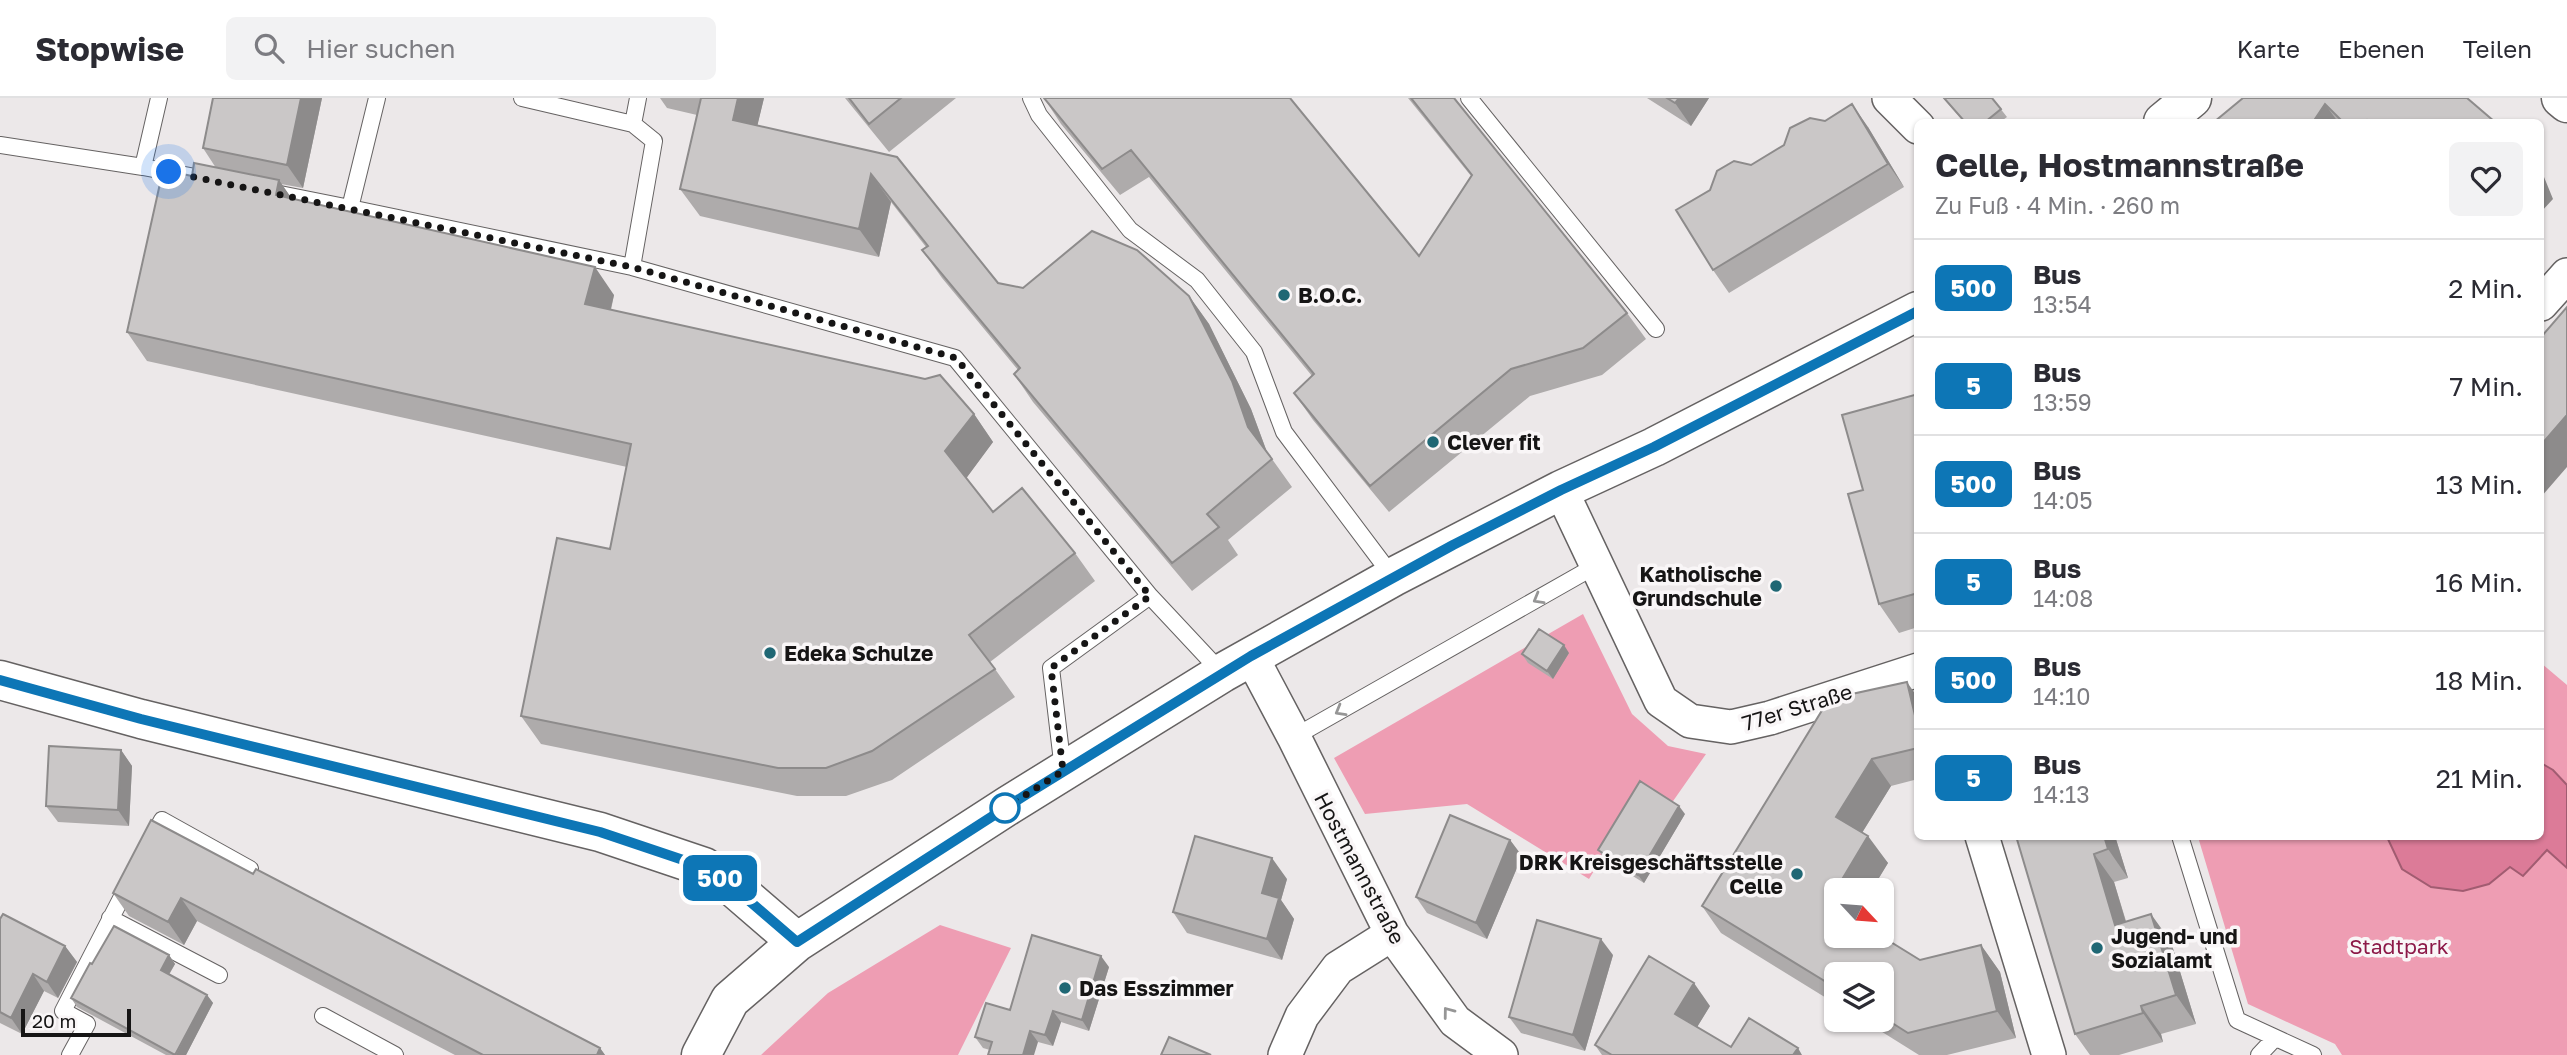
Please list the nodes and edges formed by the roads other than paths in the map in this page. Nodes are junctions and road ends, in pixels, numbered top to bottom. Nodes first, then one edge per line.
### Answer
1 (159, 98) edge
2 (377, 98) edge
3 (522, 98) edge
4 (638, 98) edge
5 (1031, 98) edge
6 (1469, 98) edge
7 (1889, 98) edge
8 (2192, 98) edge
9 (2561, 98) edge
10 (2567, 103) edge
11 (2167, 119) edge
12 (1914, 123) edge
13 (633, 124) junction
14 (0, 145) edge
15 (143, 167) junction
16 (221, 182) edge
17 (260, 190) edge
18 (350, 208) junction
19 (632, 267) junction
20 (2567, 275) edge
21 (2544, 301) edge
22 (1914, 313) edge
23 (1656, 328) dead end
24 (1561, 490) junction
25 (1597, 565) junction
26 (1393, 577) junction
27 (1150, 596) junction
28 (1236, 665) junction
29 (1914, 672) edge
30 (0, 680) edge
31 (1294, 737) junction
32 (1063, 771) junction
33 (1983, 840) edge
34 (2181, 840) edge
35 (250, 869) edge
36 (110, 918) junction
37 (1392, 934) junction
38 (797, 942) junction
39 (219, 975) dead end
40 (323, 1016) dead end
41 (2274, 1038) junction
42 (70, 1055) edge
43 (396, 1055) edge
44 (701, 1055) edge
45 (1285, 1055) edge
46 (1501, 1055) edge
47 (2049, 1055) edge
48 (2259, 1055) edge
49 (2312, 1055) edge

1 - 15 lane
2 - 18 lane
3 - 13 lane
4 - 13 lane
5 - 26 lane
6 - 23 lane
7 - 12 street
8 - 11 street
9 - 10 street
13 - 19 lane
14 - 15 lane
15 - 16 lane
17 - 18 lane
18 - 19 lane
19 - 27 lane
20 - 21 street
22 - 24 street
24 - 25 street, 77er Straße
24 - 26 street
25 - 29 street, 77er Straße
25 -> 31 lane
26 - 28 street
27 - 28 lane
27 - 32 lane
28 - 31 street, Hostmannstraße
28 - 32 street
30 - 38 street
31 - 37 street, Hostmannstraße
32 - 38 street
33 - 47 street
34 - 41 lane
35 - 36 lane
36 - 39 lane
36 - 42 lane
37 - 45 street
46 -> 37 street, Hostmannstraße
38 - 44 street
40 - 43 lane
41 - 48 lane
41 - 49 lane

